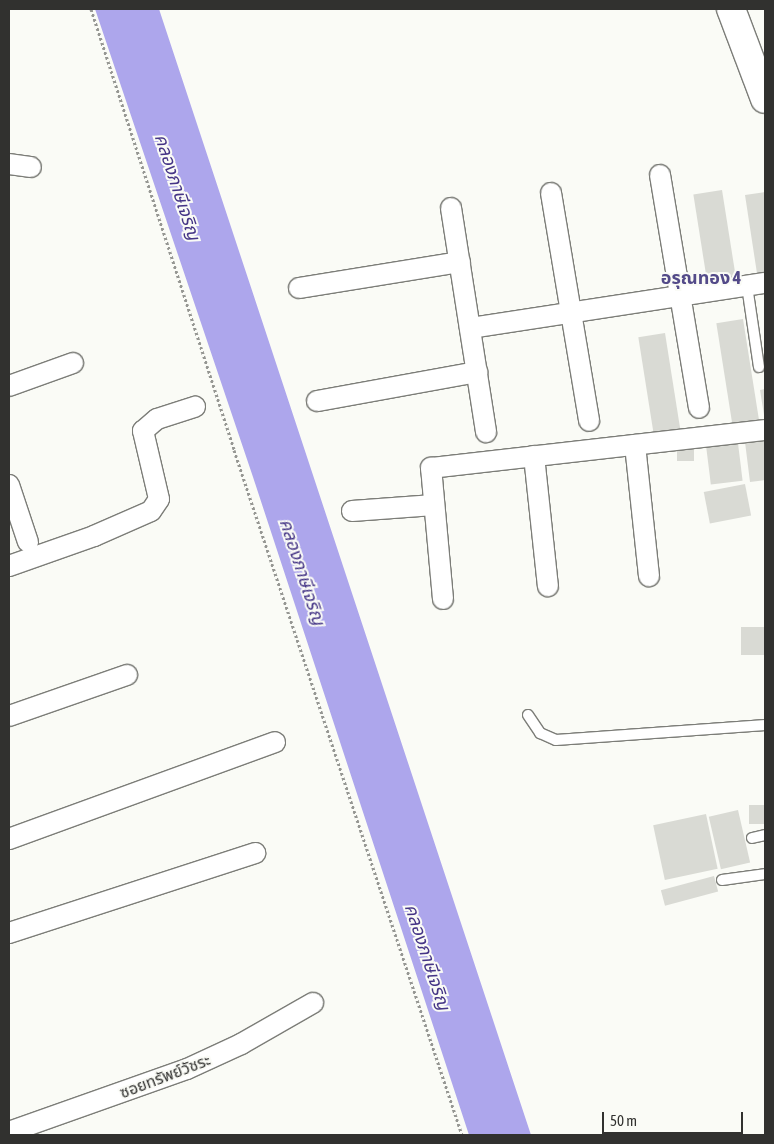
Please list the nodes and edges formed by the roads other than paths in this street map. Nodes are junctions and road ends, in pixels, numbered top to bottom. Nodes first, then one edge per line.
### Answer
1 (731, 9) edge
2 (765, 99) edge
3 (9, 164) edge
4 (32, 167) dead end
5 (660, 175) dead end
6 (551, 193) dead end
7 (451, 208) dead end
8 (460, 262) junction
9 (756, 285) edge
10 (298, 288) dead end
11 (680, 296) junction
12 (570, 312) junction
13 (470, 328) junction
14 (73, 363) dead end
15 (759, 367) dead end
16 (477, 372) junction
17 (9, 386) edge
18 (317, 401) dead end
19 (195, 407) dead end
20 (699, 408) dead end
21 (589, 420) dead end
22 (765, 430) edge
23 (486, 432) dead end
24 (635, 445) junction
25 (534, 456) junction
26 (9, 485) edge
27 (434, 505) junction
28 (352, 511) dead end
29 (28, 542) dead end
30 (9, 566) edge
31 (649, 576) dead end
32 (548, 586) dead end
33 (443, 599) dead end
34 (127, 675) dead end
35 (528, 715) dead end
36 (9, 716) edge
37 (765, 724) edge
38 (275, 742) dead end
39 (765, 835) edge
40 (752, 838) dead end
41 (9, 839) edge
42 (255, 853) dead end
43 (765, 874) edge
44 (722, 880) dead end
45 (9, 933) edge
46 (313, 1003) dead end
47 (9, 1132) edge

1 - 2 main road
3 - 4 street
5 - 11 street
6 - 12 street
7 - 8 street
8 - 10 street
8 - 13 street
9 - 11 street
9 - 15 lane
11 - 12 street
11 - 20 street
12 - 13 street
12 - 21 street
13 - 16 street
14 - 17 street
16 - 18 street
16 - 23 street
19 - 30 street
22 - 24 street
24 - 25 street
24 - 31 street
25 - 27 street
25 - 32 street
26 - 29 street
27 - 28 street
27 - 33 street
34 - 36 street
35 - 37 lane
38 - 41 street
39 - 40 lane
42 - 45 street
43 - 44 lane
46 - 47 street, ซอยทรัพย์วัชระ

